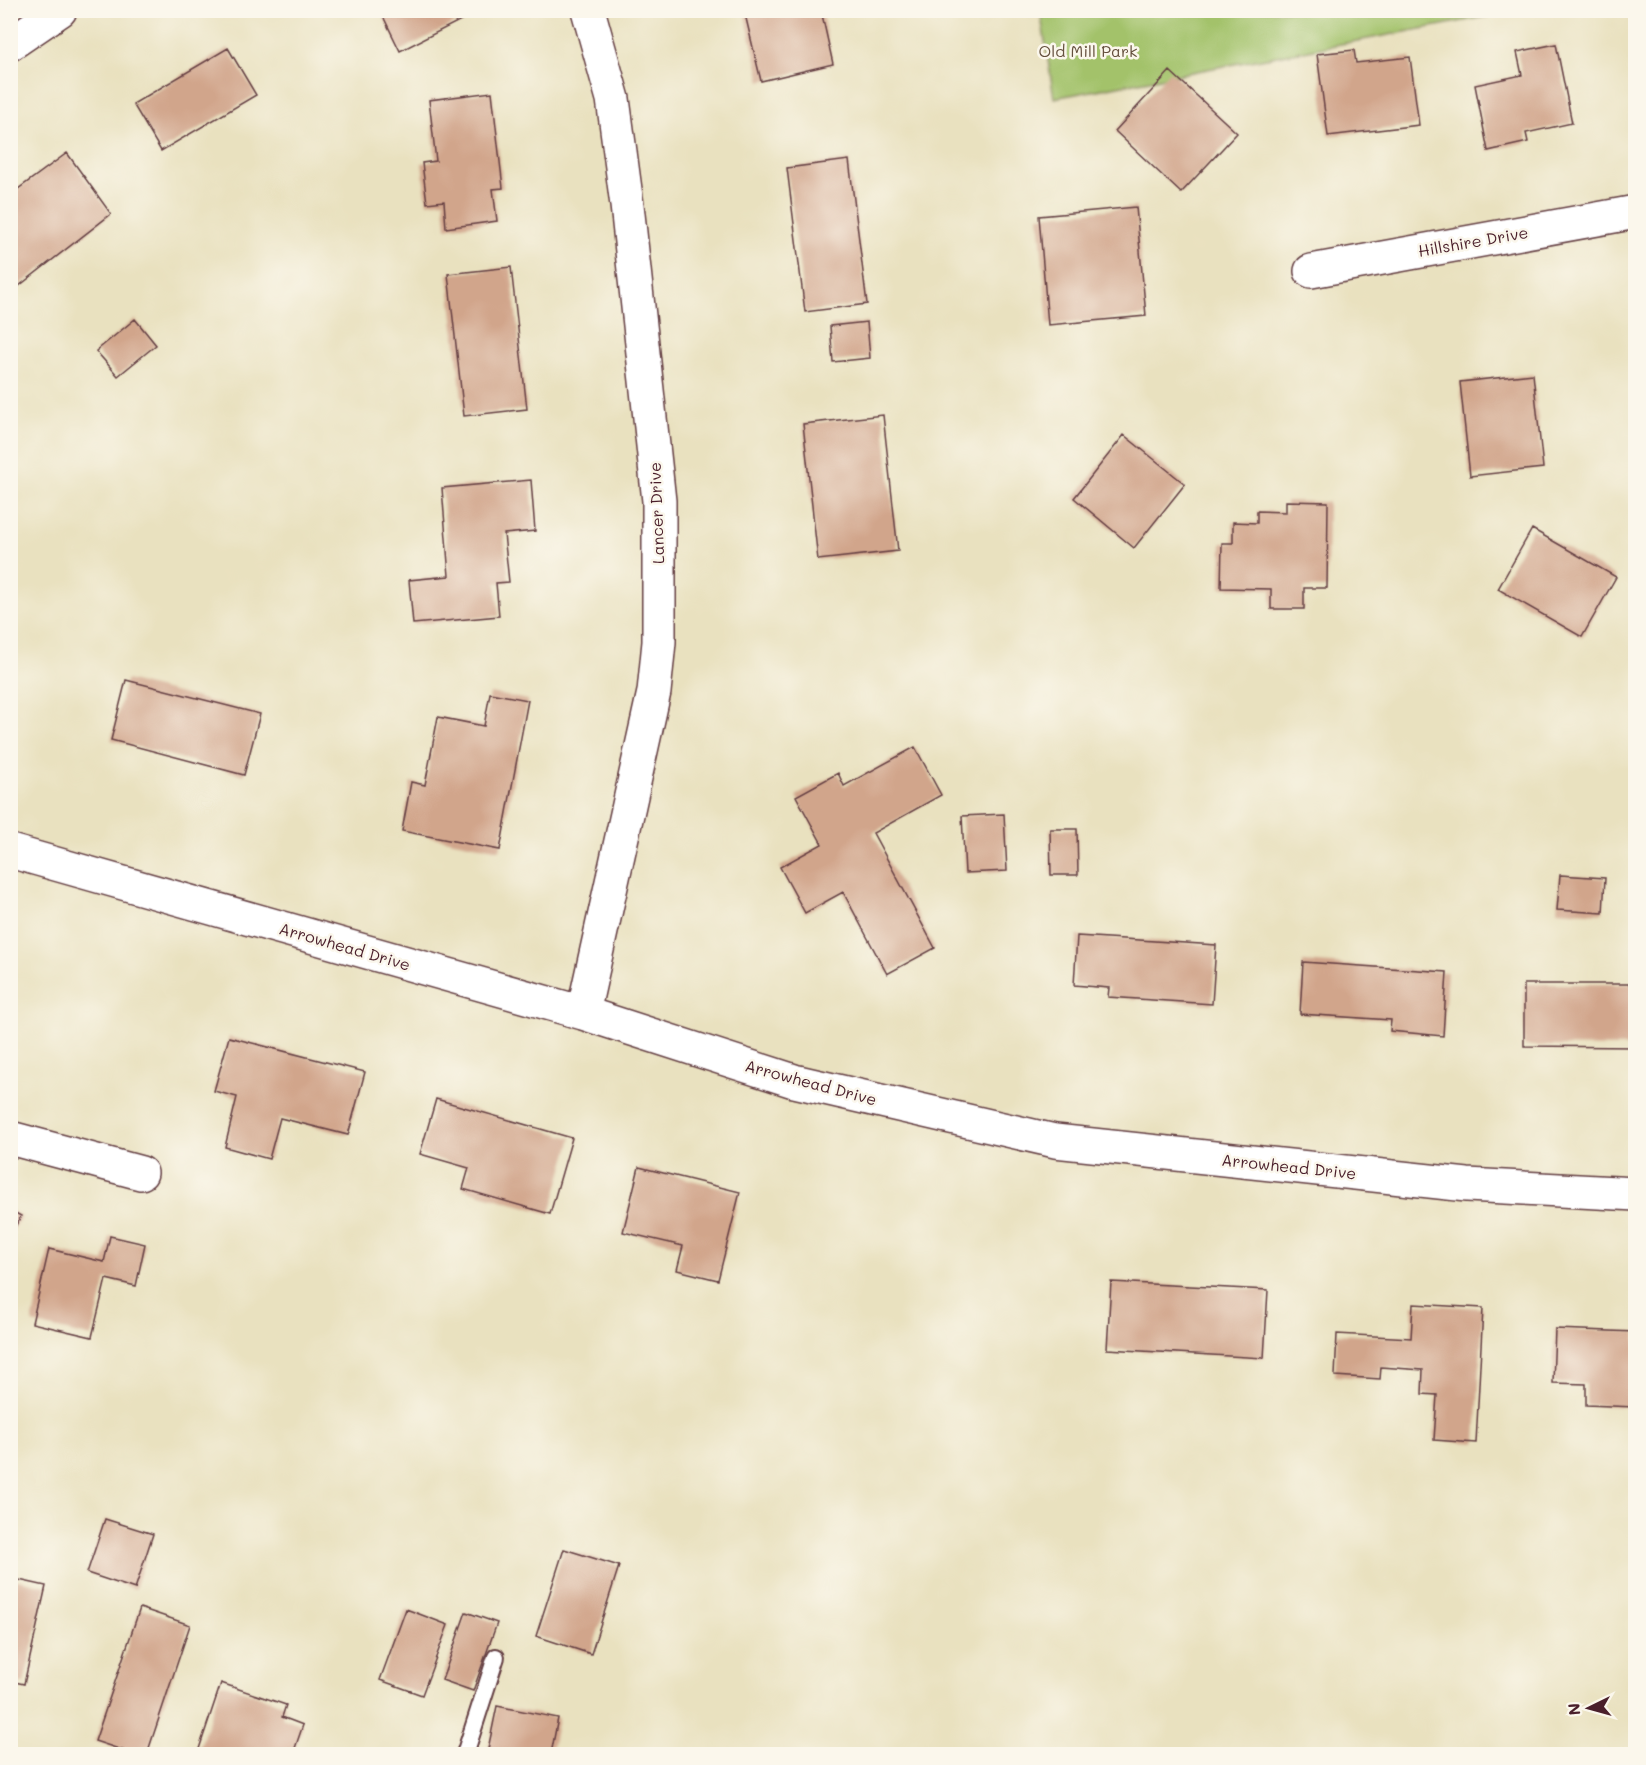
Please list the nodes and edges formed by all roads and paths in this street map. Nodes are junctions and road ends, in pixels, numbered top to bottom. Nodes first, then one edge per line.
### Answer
1 (60, 10) edge
2 (588, 10) edge
3 (10, 44) edge
4 (1635, 212) edge
5 (1311, 272) dead end
6 (10, 851) edge
7 (583, 1013) junction
8 (10, 1138) edge
9 (141, 1173) dead end
10 (1635, 1194) edge
11 (496, 1657) dead end
12 (465, 1755) edge

1 - 3 street
2 - 7 street, Lancer Drive
4 - 5 street, Hillshire Drive
6 - 7 street, Arrowhead Drive
7 - 10 street, Arrowhead Drive
8 - 9 street
11 - 12 lane

